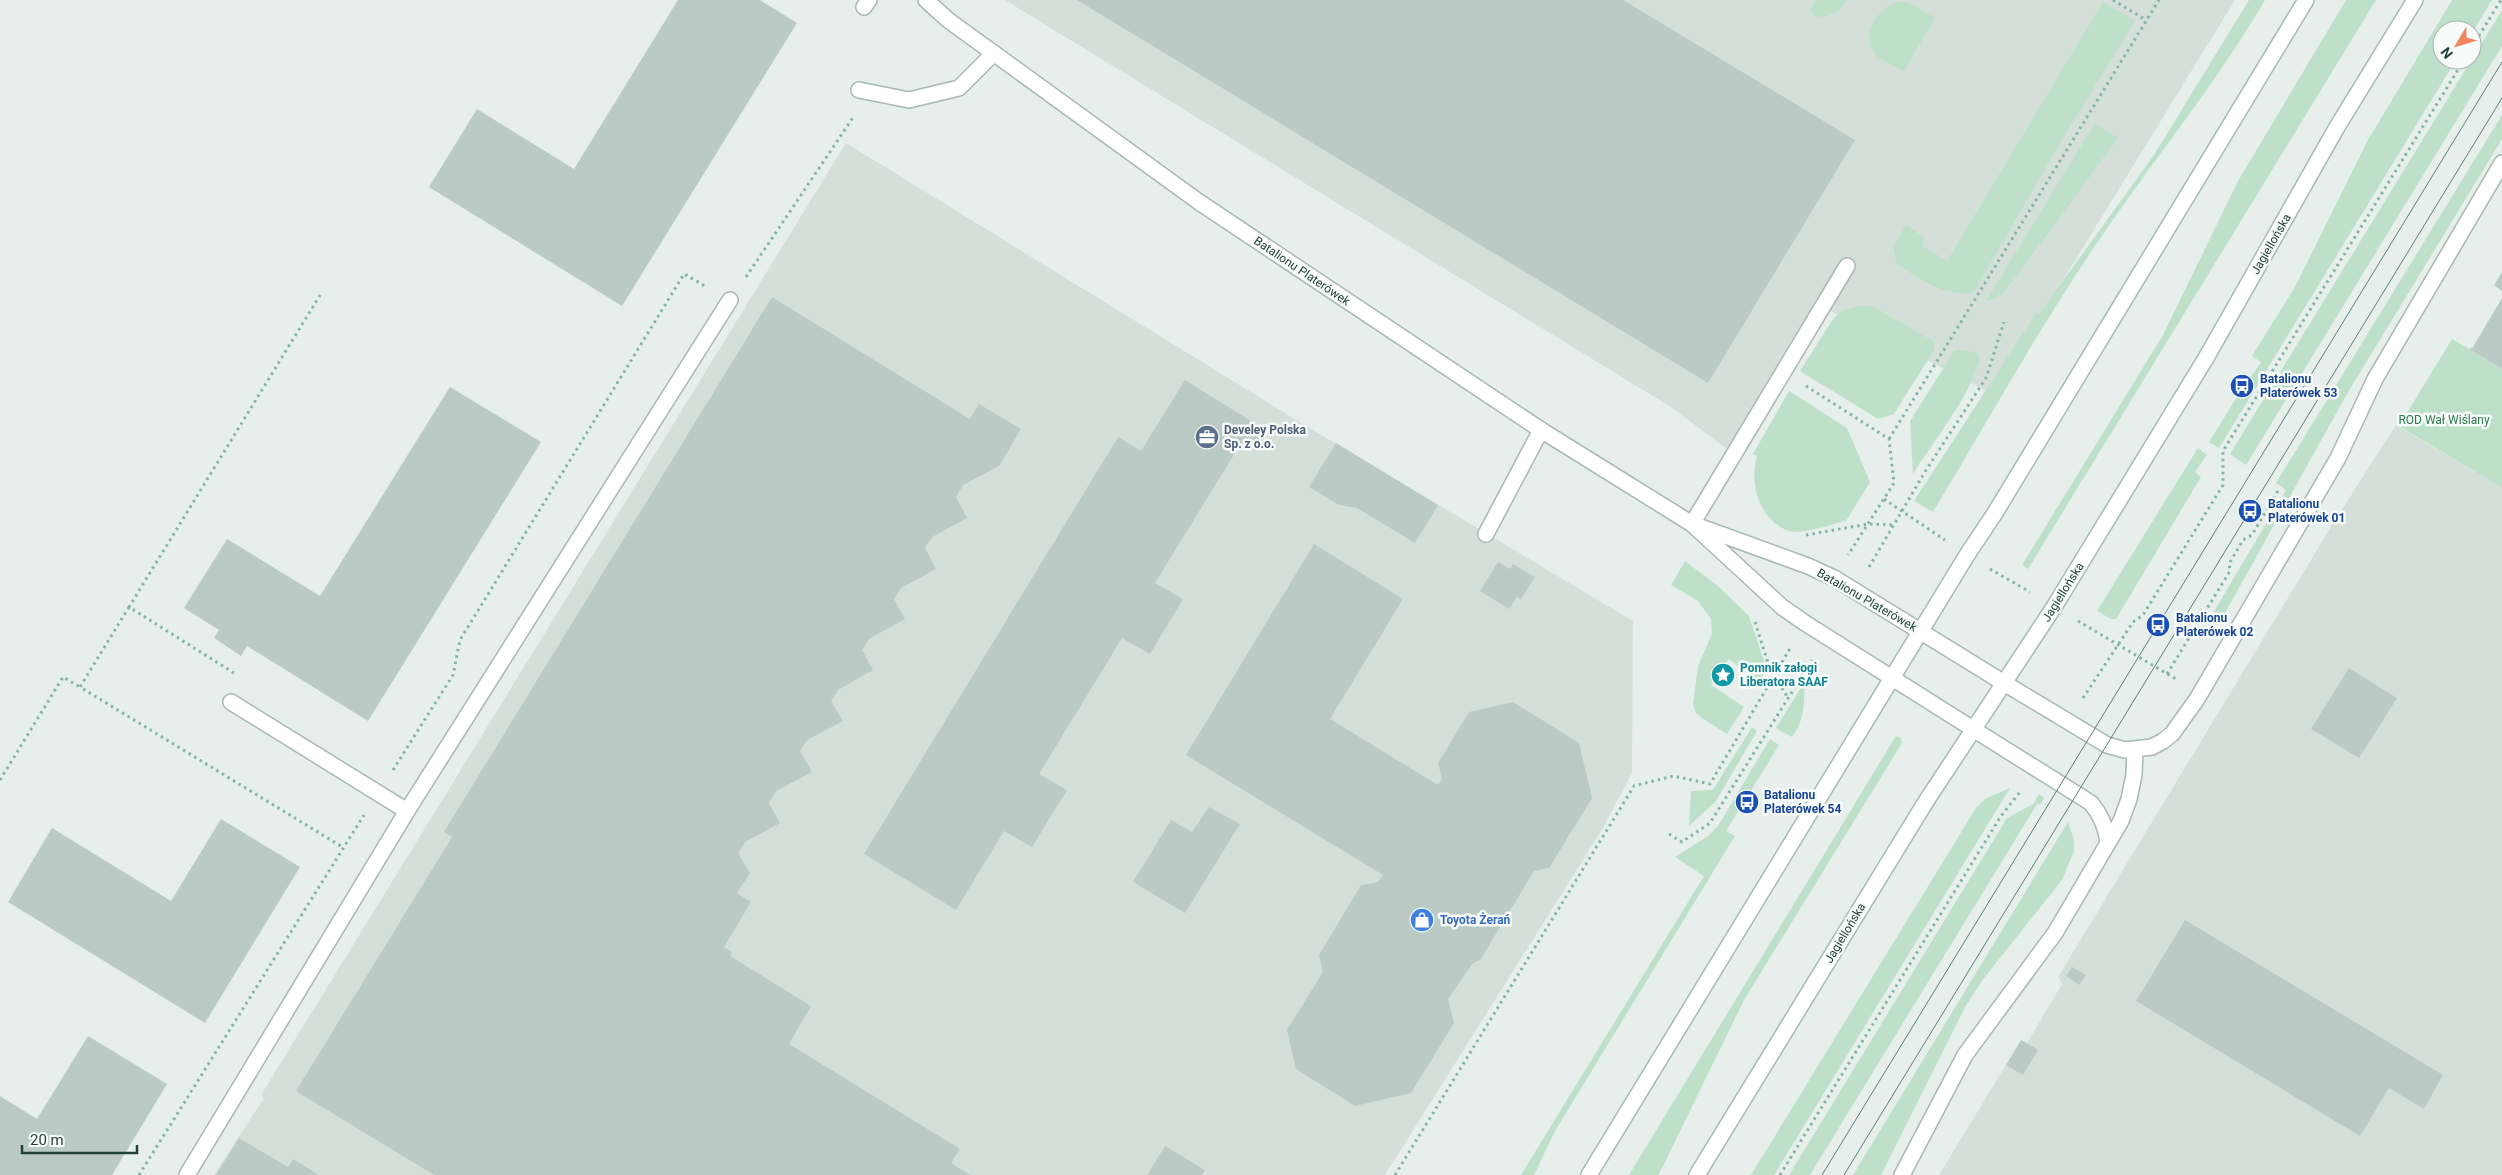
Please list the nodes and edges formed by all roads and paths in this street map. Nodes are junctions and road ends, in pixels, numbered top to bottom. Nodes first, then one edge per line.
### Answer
1 (926, 0) edge
2 (2113, 0) edge
3 (2159, 0) edge
4 (2306, 0) edge
5 (2415, 0) edge
6 (2501, 0) edge
7 (2146, 20) junction
8 (2482, 31) edge
9 (994, 53) junction
10 (2458, 70) edge
11 (859, 90) joint
12 (2502, 163) edge
13 (1847, 266) dead end
14 (322, 292) dead end
15 (730, 300) junction
16 (1541, 430) junction
17 (1889, 439) dead end
18 (2279, 489) dead end
19 (1692, 524) junction
20 (1894, 525) dead end
21 (1486, 534) dead end
22 (1767, 551) junction
23 (1753, 580) junction
24 (129, 607) junction
25 (1921, 632) junction
26 (2167, 674) dead end
27 (239, 676) dead end
28 (1892, 678) junction
29 (2004, 683) junction
30 (80, 687) junction
31 (1788, 698) dead end
32 (231, 702) dead end
33 (2067, 722) junction
34 (1974, 729) junction
35 (2135, 751) junction
36 (2039, 770) junction
37 (1673, 776) dead end
38 (0, 780) edge
39 (378, 793) junction
40 (407, 811) junction
41 (2108, 842) junction
42 (344, 848) junction
43 (139, 1175) edge
44 (187, 1175) edge
45 (1396, 1175) edge
46 (1589, 1175) edge
47 (1697, 1175) edge
48 (1780, 1175) edge
49 (1902, 1175) edge

1 - 9 main road, Batalionu Platerówek
2 - 7 path
3 - 7 path
4 - 25 main road
5 - 29 main road, Jagiellońska
6 - 8 path
7 - 17 path
9 - 11 main road
9 - 16 main road, Batalionu Platerówek
10 - 33 path
11 - 15 path
12 - 35 main road
13 - 19 main road
14 - 24 path
15 - 39 path
15 - 40 main road
16 - 19 main road, Batalionu Platerówek
16 - 21 main road
18 - 26 path
19 - 22 main road, Batalionu Platerówek
19 - 23 main road, Batalionu Platerówek
20 - 22 path
22 - 25 main road, Batalionu Platerówek
23 - 28 main road, Batalionu Platerówek
23 - 31 path
24 - 27 path
24 - 30 path
25 - 28 main road
25 - 29 main road, Batalionu Platerówek
28 - 34 main road, Batalionu Platerówek
28 - 46 main road
29 - 33 main road, Batalionu Platerówek
29 - 34 main road, Jagiellońska
30 - 38 path
30 - 42 path
32 - 39 main road
33 - 35 main road, Batalionu Platerówek
34 - 36 main road, Batalionu Platerówek
34 - 47 main road, Jagiellońska
35 - 41 main road
36 - 41 main road, Batalionu Platerówek
36 - 48 path
37 - 45 path
39 - 40 main road
39 - 42 path
40 - 44 main road
41 - 49 main road
42 - 43 path

